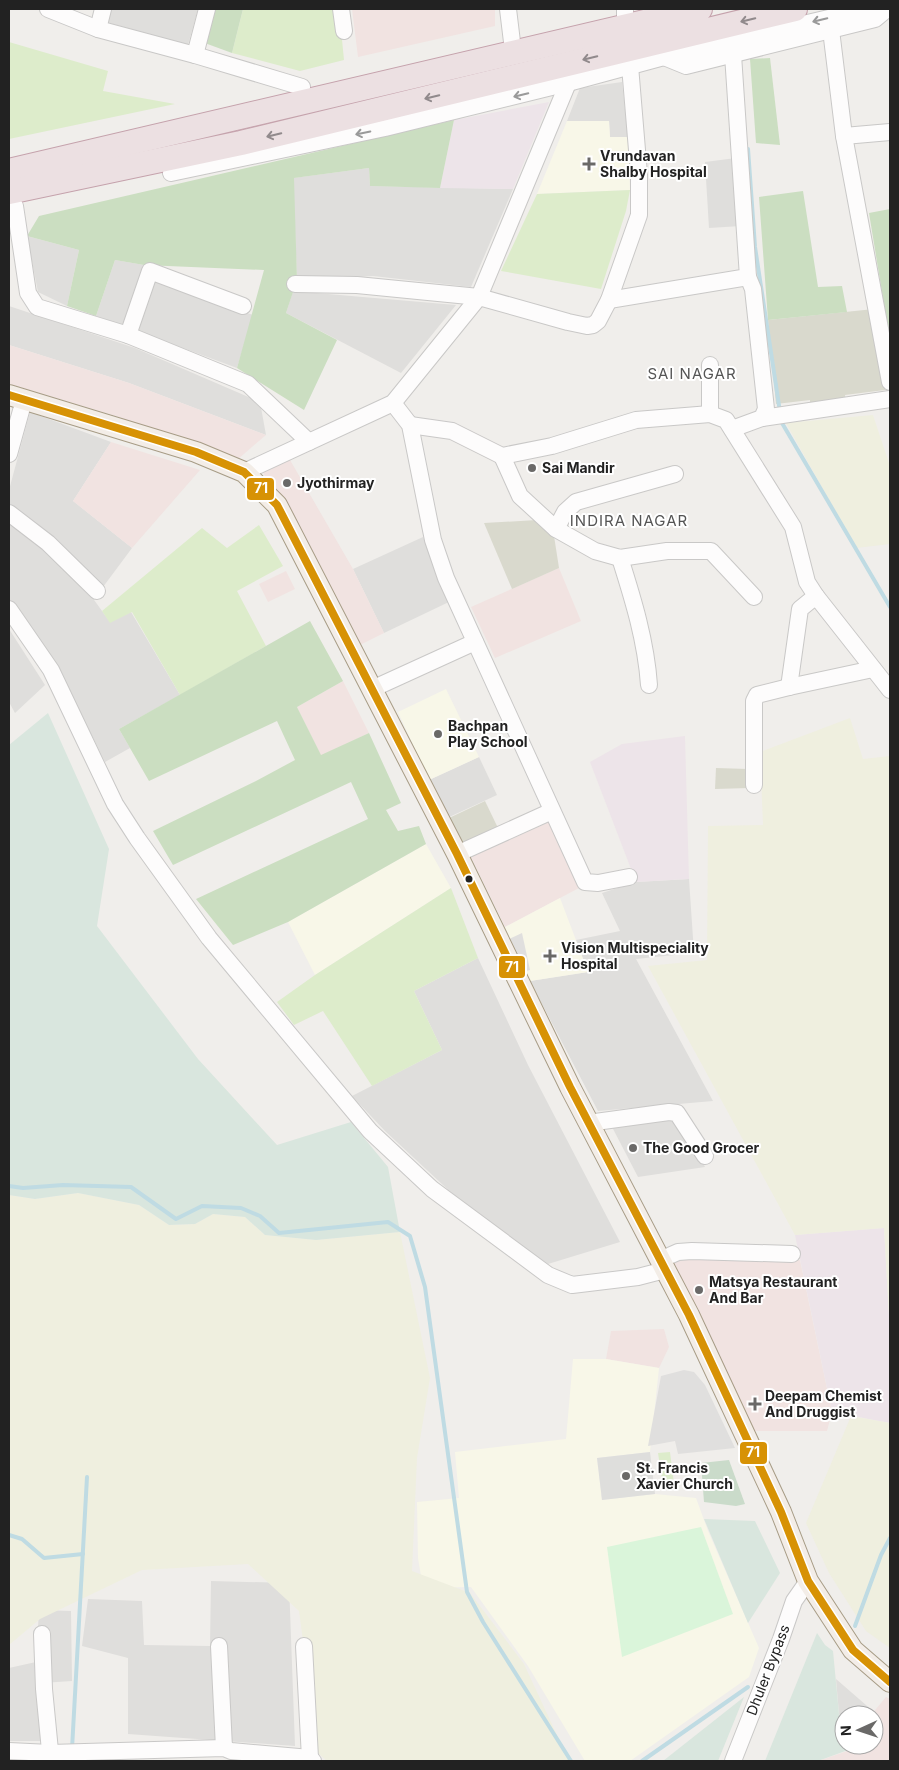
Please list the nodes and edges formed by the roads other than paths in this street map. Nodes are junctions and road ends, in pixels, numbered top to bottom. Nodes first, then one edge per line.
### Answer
1 (48, 9) edge
2 (103, 9) edge
3 (207, 9) edge
4 (341, 9) edge
5 (508, 9) edge
6 (660, 9) edge
7 (700, 9) edge
8 (795, 9) edge
9 (867, 9) edge
10 (887, 9) edge
11 (625, 13) edge
12 (98, 29) junction
13 (831, 30) junction
14 (344, 31) dead end
15 (512, 42) junction
16 (195, 55) junction
17 (733, 55) junction
18 (664, 57) junction
19 (630, 66) junction
20 (568, 83) junction
21 (302, 87) junction
22 (890, 132) edge
23 (844, 136) junction
24 (241, 143) junction
25 (9, 156) edge
26 (9, 171) edge
27 (171, 173) junction
28 (11, 202) edge
29 (748, 277) junction
30 (295, 284) dead end
31 (479, 297) junction
32 (609, 300) junction
33 (243, 306) dead end
34 (128, 335) junction
35 (710, 365) dead end
36 (890, 382) edge
37 (17, 397) edge
38 (890, 399) edge
39 (393, 403) junction
40 (710, 414) junction
41 (762, 418) junction
42 (410, 424) junction
43 (732, 429) junction
44 (309, 442) junction
45 (9, 454) edge
46 (502, 456) junction
47 (244, 472) junction
48 (675, 474) dead end
49 (9, 514) edge
50 (556, 529) junction
51 (620, 558) junction
52 (97, 591) dead end
53 (816, 596) junction
54 (754, 597) dead end
55 (9, 609) edge
56 (475, 642) junction
57 (873, 670) junction
58 (649, 685) dead end
59 (789, 687) junction
60 (372, 689) junction
61 (890, 690) edge
62 (754, 785) dead end
63 (552, 811) junction
64 (457, 854) junction
65 (629, 877) dead end
66 (588, 1123) junction
67 (705, 1156) dead end
68 (792, 1254) dead end
69 (663, 1265) junction
70 (808, 1581) junction
71 (42, 1634) dead end
72 (219, 1646) dead end
73 (304, 1646) dead end
74 (890, 1682) edge
75 (224, 1748) junction
76 (9, 1751) edge
77 (51, 1757) edge
78 (312, 1760) edge
79 (733, 1761) edge

1 - 12 street
2 - 12 street
3 - 16 street
4 - 14 street
5 - 15 street
6 - 11 highway
7 - 26 highway
8 -> 24 highway
9 -> 18 street
10 - 13 street
11 - 15 highway
12 - 16 street
13 - 17 street
13 - 23 street
15 - 21 highway
16 - 21 street
17 - 18 street
17 - 29 street
18 - 19 street
19 - 20 street
19 - 32 street
20 -> 27 street
20 - 31 street
21 - 25 highway
22 - 23 street
23 - 36 street
24 - 27 highway
24 - 28 highway
27 - 28 highway
28 - 34 street
29 - 32 street
29 - 41 street
30 - 31 street
31 - 32 street
31 - 39 street
33 - 34 street
34 - 44 street
35 - 40 street
37 - 45 street
37 - 47 main road
38 - 41 street
39 - 42 street
39 - 44 street
40 - 43 street
40 - 46 street
41 - 43 street
42 - 46 street
42 - 56 street
43 - 53 street
44 - 47 street
46 - 50 street
47 - 60 main road
48 - 50 street
49 - 52 street
50 - 51 street
51 - 54 street
51 - 58 street
53 - 57 street
53 - 59 street
55 - 69 street
56 - 60 street
56 - 63 street
57 - 59 street
57 - 61 street
59 - 62 street
60 - 64 main road
63 - 64 street
63 - 65 street
64 - 66 main road
66 - 67 street
66 - 69 main road
68 - 69 street
69 - 70 main road
70 - 74 main road
70 - 79 street, Dhuler Bypass
71 - 77 street
72 - 75 street
73 - 78 street
75 - 77 street
75 - 78 street
76 - 77 street

